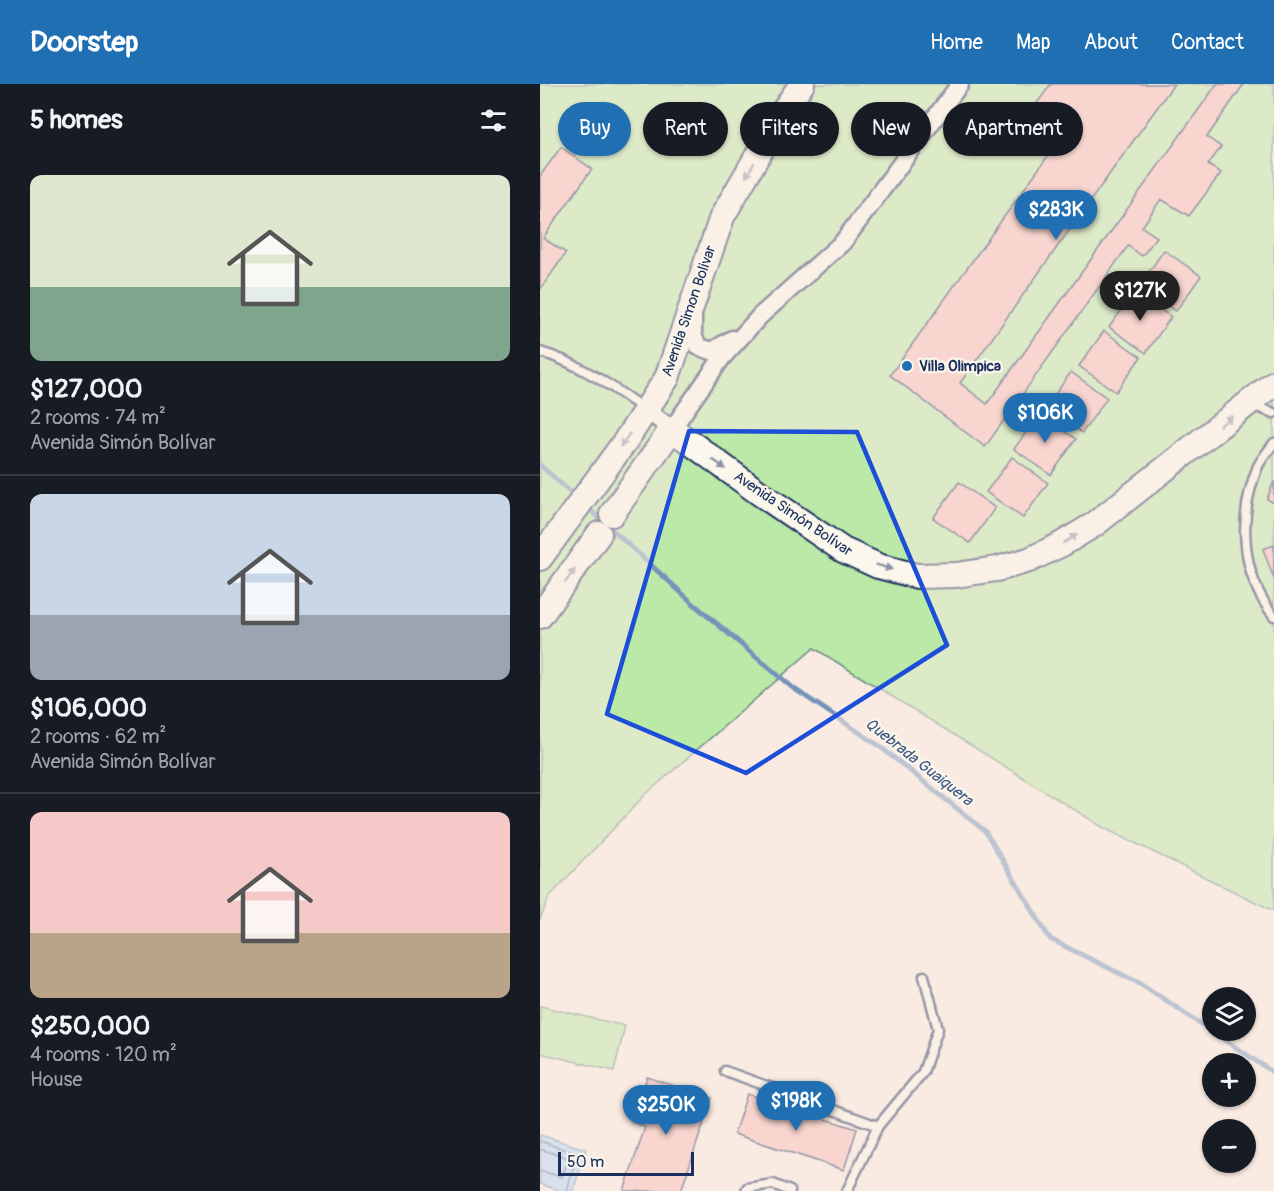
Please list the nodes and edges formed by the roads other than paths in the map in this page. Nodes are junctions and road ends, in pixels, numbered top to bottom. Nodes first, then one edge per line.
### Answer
1 (802, 84) edge
2 (960, 84) edge
3 (694, 302) junction
4 (760, 316) junction
5 (540, 352) edge
6 (1274, 383) edge
7 (1248, 404) junction
8 (646, 410) junction
9 (1274, 413) edge
10 (672, 429) junction
11 (1274, 443) edge
12 (612, 514) joint
13 (599, 534) joint
14 (540, 558) edge
15 (540, 616) edge
16 (1274, 616) edge
17 (924, 976) dead end
18 (725, 1071) dead end
19 (878, 1126) junction
20 (746, 1191) edge
21 (790, 1191) edge
22 (848, 1191) edge

1 -> 3 main road, Avenida Simon Bolivar
2 - 4 street
3 - 4 street
3 - 8 main road, Avenida Simon Bolivar
4 - 10 street
5 - 8 lane
6 - 7 main road, Avenida Simón Bolívar
7 - 9 lane
10 -> 7 main road, Avenida Simón Bolívar
8 - 10 street
8 -> 14 main road, Avenida Simon Bolivar
10 - 12 main road
11 - 16 lane
12 - 13 street
15 -> 13 main road
17 - 19 lane
18 - 19 lane
19 - 22 lane
20 - 21 lane

